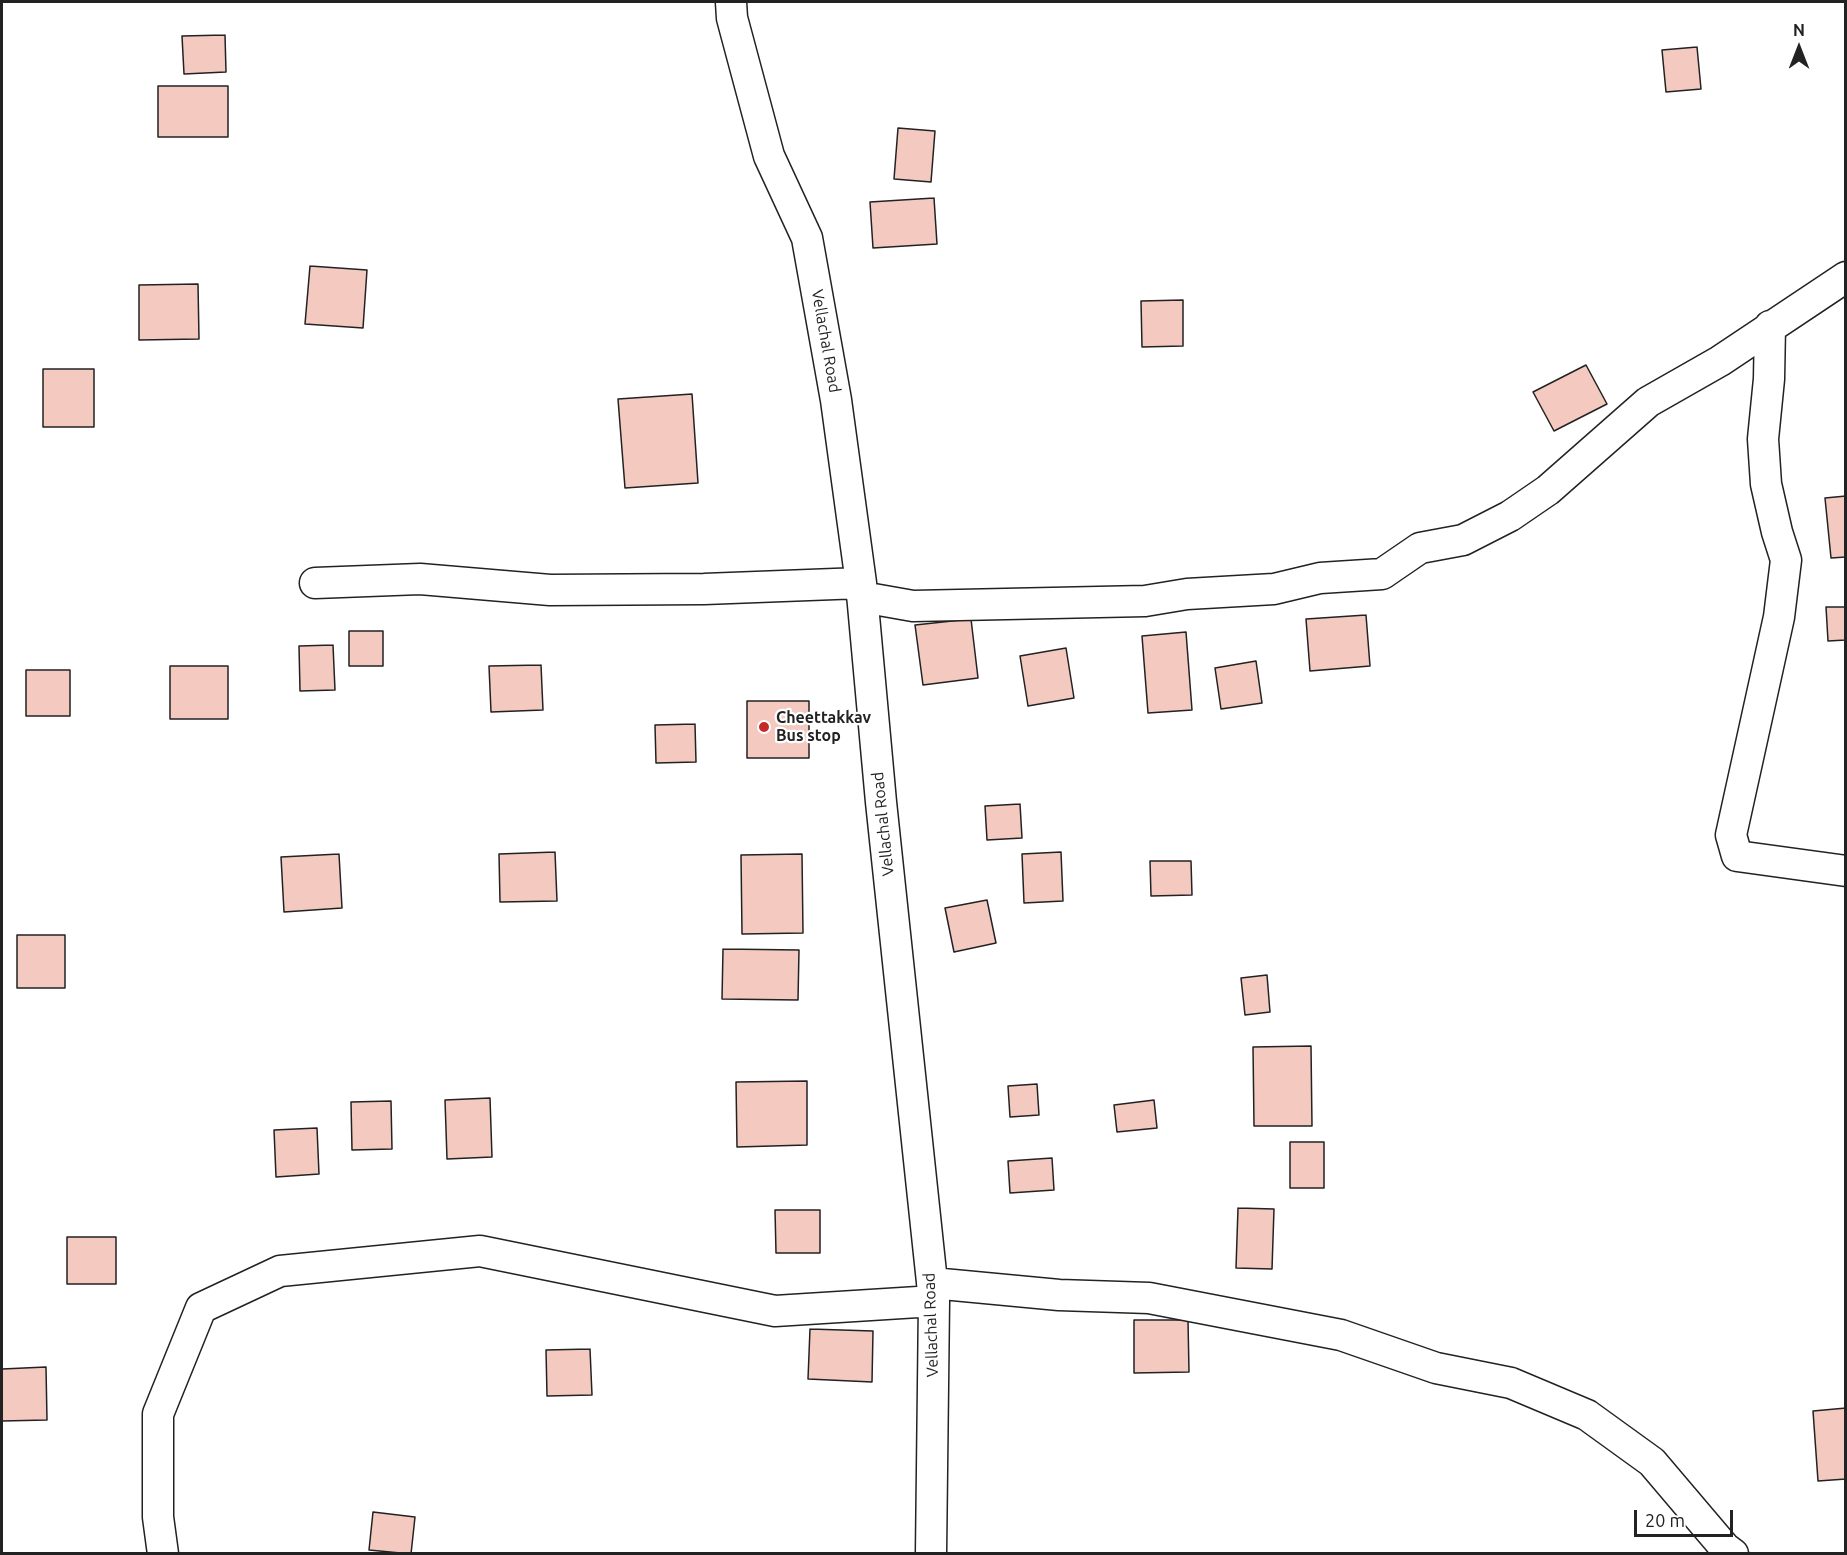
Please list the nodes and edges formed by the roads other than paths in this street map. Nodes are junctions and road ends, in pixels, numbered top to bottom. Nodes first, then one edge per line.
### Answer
1 (730, 2) edge
2 (1845, 277) edge
3 (1770, 326) junction
4 (315, 584) dead end
5 (862, 590) junction
6 (1845, 870) edge
7 (933, 1292) junction
8 (163, 1554) edge
9 (931, 1554) edge
10 (1733, 1554) edge

1 - 5 street, Vellachal Road
2 - 3 street
3 - 5 street
3 - 6 street
4 - 5 street
5 - 7 street, Vellachal Road
7 - 8 street
7 - 9 street, Vellachal Road
7 - 10 street

